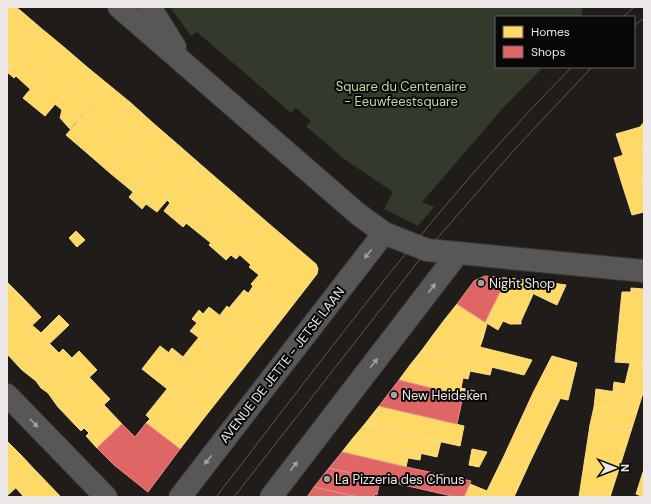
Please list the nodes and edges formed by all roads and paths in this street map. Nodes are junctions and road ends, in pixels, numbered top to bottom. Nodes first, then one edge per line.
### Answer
1 (119, 7) edge
2 (150, 7) edge
3 (188, 66) junction
4 (384, 234) junction
5 (458, 253) junction
6 (644, 271) edge
7 (7, 395) edge
8 (106, 497) edge
9 (180, 497) edge
10 (270, 497) edge

1 - 3 street
2 - 3 street
3 - 4 street
4 - 5 street
4 -> 9 street, AVENUE DE JETTE - JETSE LAAN
5 - 6 street
10 -> 5 street
7 -> 8 street

